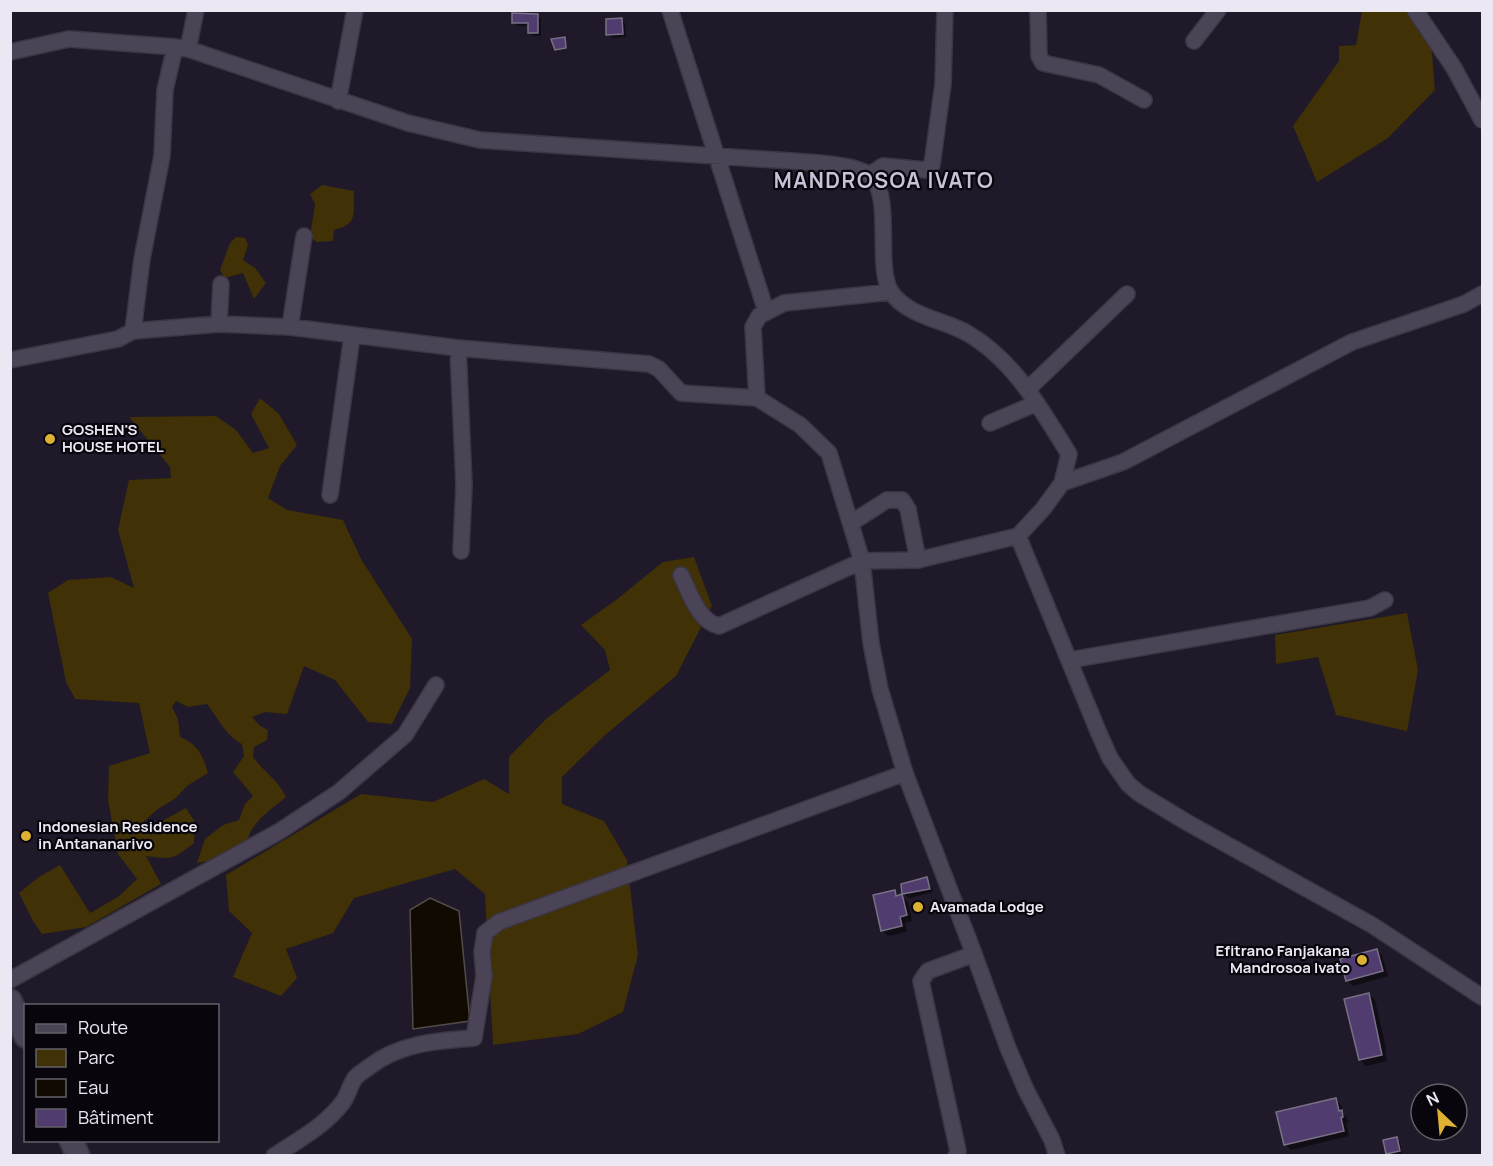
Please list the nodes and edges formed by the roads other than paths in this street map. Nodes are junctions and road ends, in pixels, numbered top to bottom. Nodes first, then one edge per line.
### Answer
1 (196, 10) edge
2 (355, 10) edge
3 (670, 10) edge
4 (945, 10) edge
5 (1038, 10) edge
6 (1218, 10) edge
7 (1415, 10) edge
8 (1194, 40) dead end
9 (181, 48) junction
10 (10, 52) edge
11 (338, 100) junction
12 (1144, 100) dead end
13 (1482, 120) edge
14 (718, 157) junction
15 (870, 175) junction
16 (304, 236) dead end
17 (222, 284) dead end
18 (891, 292) junction
19 (1127, 294) dead end
20 (1482, 294) edge
21 (766, 312) junction
22 (219, 324) junction
23 (290, 327) junction
24 (133, 331) junction
25 (352, 336) junction
26 (458, 348) junction
27 (10, 360) edge
28 (1028, 389) junction
29 (757, 399) junction
30 (1037, 403) junction
31 (990, 423) dead end
32 (1062, 483) junction
33 (330, 495) dead end
34 (850, 523) junction
35 (1018, 536) junction
36 (461, 551) dead end
37 (918, 560) junction
38 (862, 561) junction
39 (681, 575) dead end
40 (1385, 600) dead end
41 (1070, 660) junction
42 (436, 685) dead end
43 (905, 773) junction
44 (974, 954) junction
45 (10, 980) edge
46 (1482, 997) edge
47 (10, 1001) edge
48 (24, 1031) edge
49 (274, 1155) edge
50 (956, 1155) edge
51 (1057, 1155) edge

1 - 9 street
2 - 11 street
3 - 14 street
4 - 15 street
5 - 12 street
6 - 8 street
7 - 13 street
9 - 10 street
9 - 11 street
9 - 24 street
11 - 14 street
14 - 15 street
14 - 21 street
15 - 18 street
16 - 23 street
17 - 22 street
18 - 21 street
18 - 28 street
19 - 28 street
20 - 32 street
21 - 29 street
22 - 23 street
22 - 24 street
23 - 25 street
24 - 27 street
25 - 26 street
25 - 33 street
26 - 29 street
26 - 36 street
28 - 30 street
29 - 34 street
30 - 31 street
30 - 32 street
32 - 35 street
34 - 37 street
34 - 38 street
35 - 37 street
35 - 41 street
37 - 38 street
38 - 39 street
38 - 43 street
40 - 41 street
41 - 46 street
42 - 45 street
43 - 44 street
43 - 49 street
44 - 50 street
44 - 51 street
47 - 48 main road

